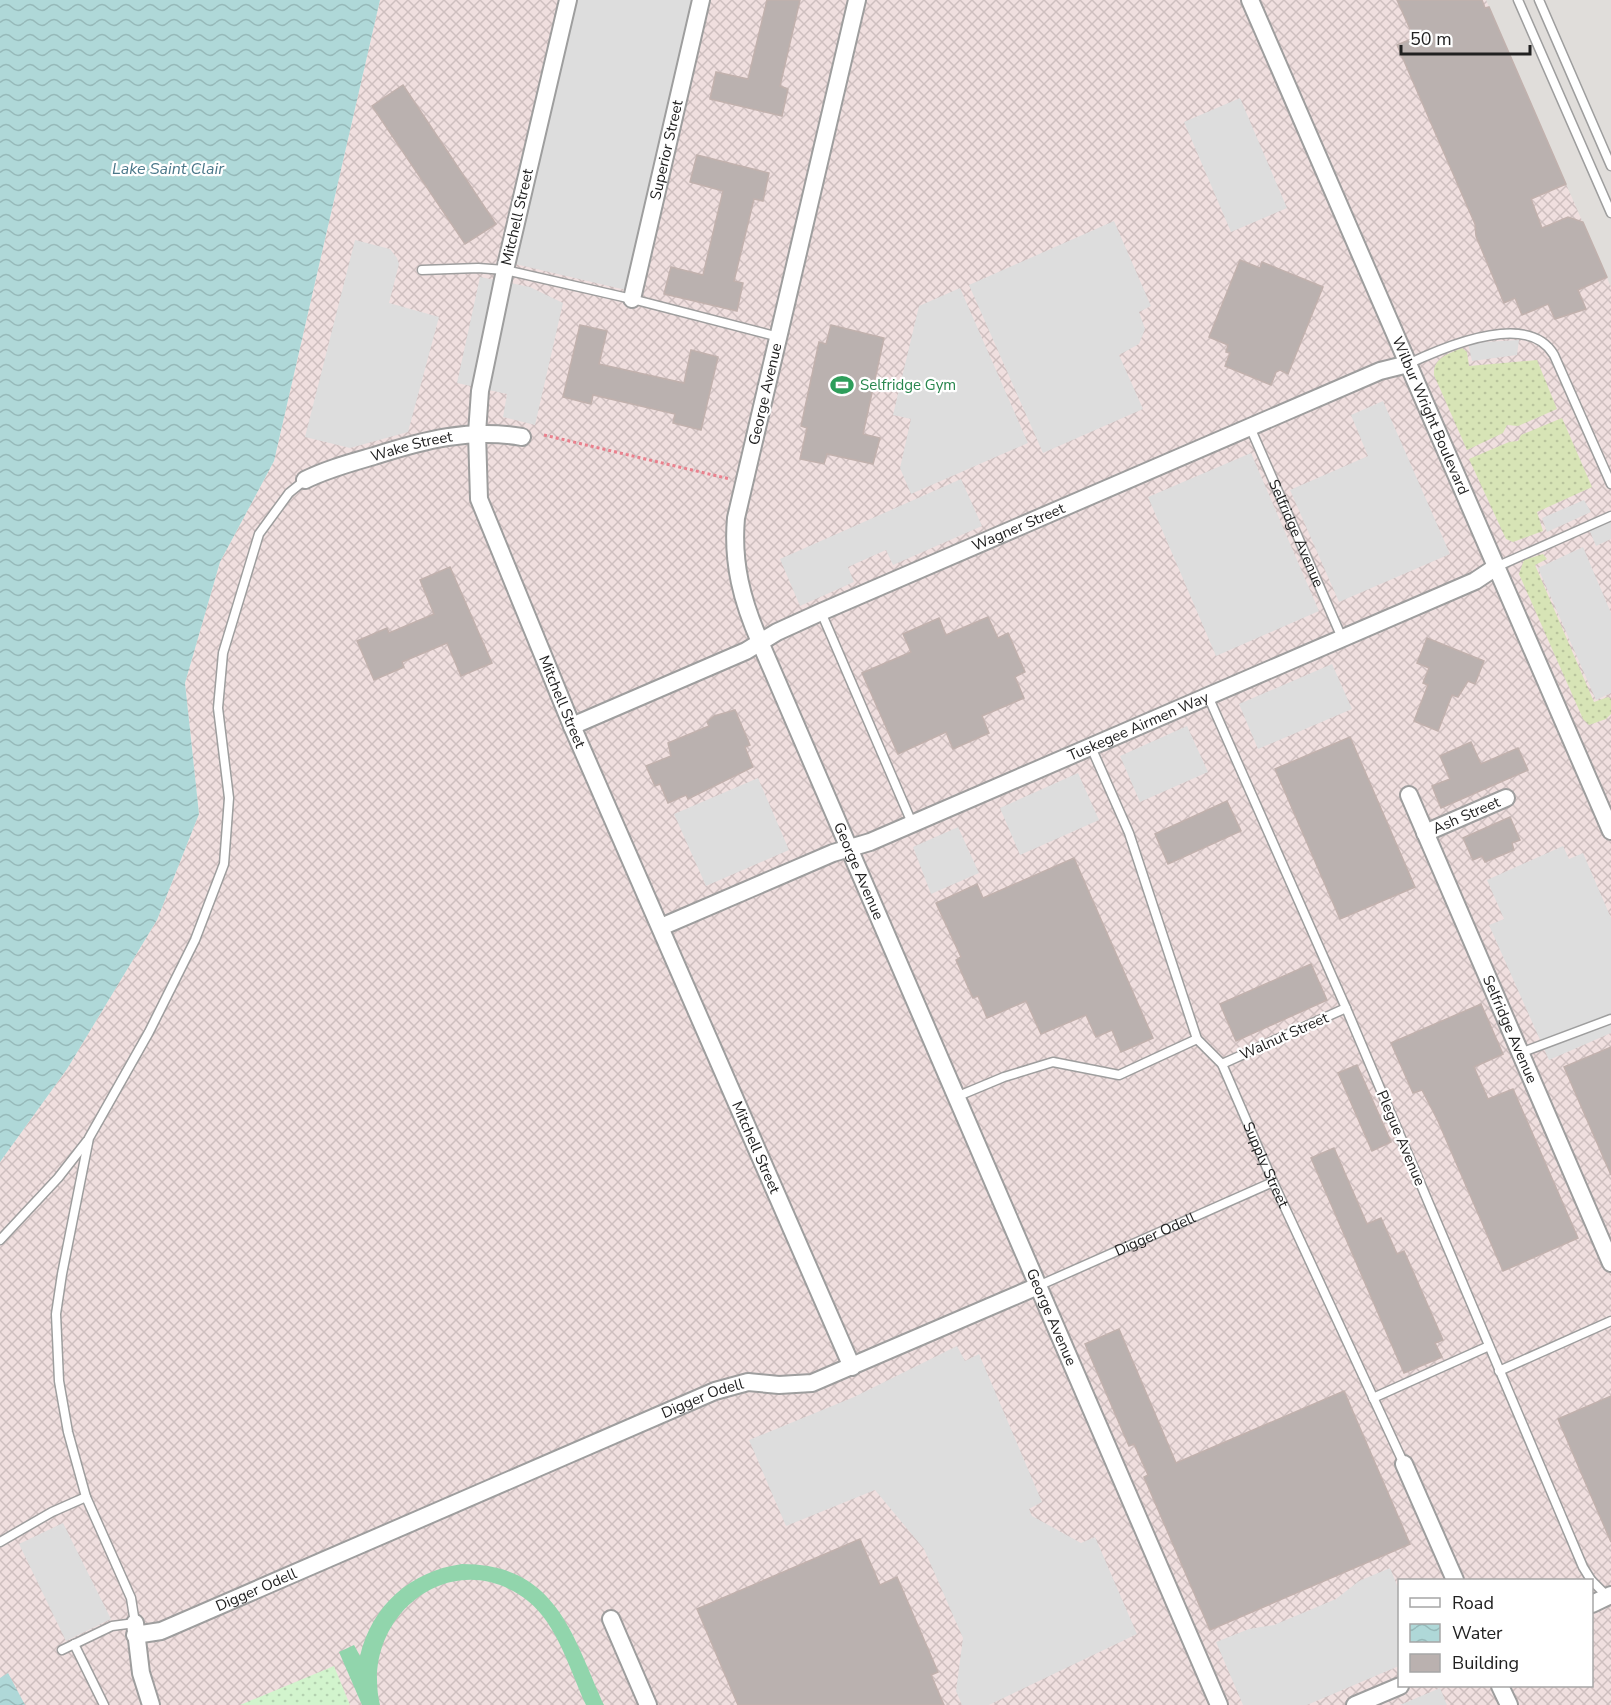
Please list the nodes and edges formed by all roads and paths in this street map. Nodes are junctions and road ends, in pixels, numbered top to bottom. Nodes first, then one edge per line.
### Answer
1 (568, 0) edge
2 (701, 0) edge
3 (857, 0) edge
4 (1250, 0) edge
5 (1518, 0) edge
6 (1539, 0) edge
7 (1611, 166) edge
8 (1611, 213) edge
9 (422, 270) dead end
10 (505, 270) junction
11 (632, 299) junction
12 (779, 337) junction
13 (1408, 364) junction
14 (1250, 427) junction
15 (477, 433) junction
16 (544, 435) dead end
17 (522, 437) dead end
18 (305, 480) joint
19 (731, 480) dead end
20 (1611, 484) edge
21 (1611, 516) edge
22 (1496, 567) junction
23 (821, 612) junction
24 (1342, 638) junction
25 (760, 642) junction
26 (1208, 696) junction
27 (573, 726) junction
28 (1091, 747) junction
29 (1409, 795) dead end
30 (1506, 798) dead end
31 (912, 823) junction
32 (1611, 831) edge
33 (1425, 833) junction
34 (849, 848) junction
35 (661, 927) junction
36 (1346, 1008) junction
37 (1611, 1019) edge
38 (1197, 1039) junction
39 (1521, 1053) junction
40 (1222, 1064) junction
41 (956, 1097) junction
42 (89, 1138) junction
43 (1273, 1182) junction
44 (0, 1240) edge
45 (1611, 1263) edge
46 (1038, 1286) junction
47 (1611, 1321) edge
48 (1489, 1346) junction
49 (852, 1367) junction
50 (1499, 1371) junction
51 (1373, 1398) junction
52 (1404, 1464) joint
53 (86, 1497) junction
54 (0, 1542) edge
55 (1454, 1579) edge
56 (1590, 1579) edge
57 (1593, 1583) edge
58 (1610, 1598) edge
59 (1593, 1604) edge
60 (611, 1619) dead end
61 (135, 1629) junction
62 (74, 1644) junction
63 (62, 1650) dead end
64 (1398, 1687) edge
65 (1500, 1687) edge
66 (104, 1705) edge
67 (152, 1705) edge
68 (648, 1705) edge
69 (1219, 1705) edge
70 (1355, 1705) edge
71 (1509, 1705) edge

1 - 10 street, Mitchell Street
2 - 11 street, Superior Street
3 - 12 street, George Avenue
4 - 13 street, Wilbur Wright Boulevard
5 - 8 lane
6 - 7 lane
9 - 10 lane
10 - 11 lane
10 - 15 street, Mitchell Street
11 - 12 lane
12 - 25 street, George Avenue
13 - 14 street, Wagner Street
13 - 20 lane, Wagner Street
13 - 22 street, Wilbur Wright Boulevard
14 - 23 street, Wagner Street
14 - 24 lane, Selfridge Avenue
15 - 17 street, Wake Street
15 - 18 street, Wake Street
15 - 27 street, Mitchell Street
16 - 19 path
18 - 42 lane
21 - 22 lane, Tuskegee Airmen Way
22 - 24 street, Tuskegee Airmen Way
22 - 32 street, Wilbur Wright Boulevard
23 - 25 street, Wagner Street
23 - 31 lane
24 - 26 street, Tuskegee Airmen Way
25 - 27 street, Wagner Street
25 - 34 street, George Avenue
26 - 28 street, Tuskegee Airmen Way
26 - 36 lane, Plegue Avenue
27 - 35 street, Mitchell Street
28 - 31 street, Tuskegee Airmen Way
28 - 38 lane, Supply Street
29 - 33 street, Selfridge Avenue
30 - 33 street, Ash Street
31 - 34 street, Tuskegee Airmen Way
33 - 39 street, Selfridge Avenue
34 - 35 street, Tuskegee Airmen Way
34 - 41 street, George Avenue
35 - 49 street, Mitchell Street
36 - 40 lane, Walnut Street
36 - 48 lane, Plegue Avenue
37 - 39 lane
38 - 40 lane, Supply Street
38 - 41 lane
39 - 45 street, Selfridge Avenue
40 - 43 lane, Supply Street
41 - 46 street, George Avenue
42 - 44 lane
42 - 53 lane
43 - 46 lane, Digger Odell
43 - 51 lane, Supply Street
46 - 49 street, Digger Odell
46 - 69 street, George Avenue
47 - 50 lane
48 - 50 lane, Plegue Avenue
48 - 51 lane
49 - 61 street, Digger Odell
50 - 56 lane, Plegue Avenue
51 - 52 lane, Supply Street
52 - 55 street, Supply Street
53 - 54 lane
53 - 61 lane
57 - 58 lane, Plegue Avenue
58 - 59 street
60 - 68 street
61 - 62 lane
61 - 67 street
62 - 63 lane
62 - 66 lane
64 - 70 street
65 - 71 street

